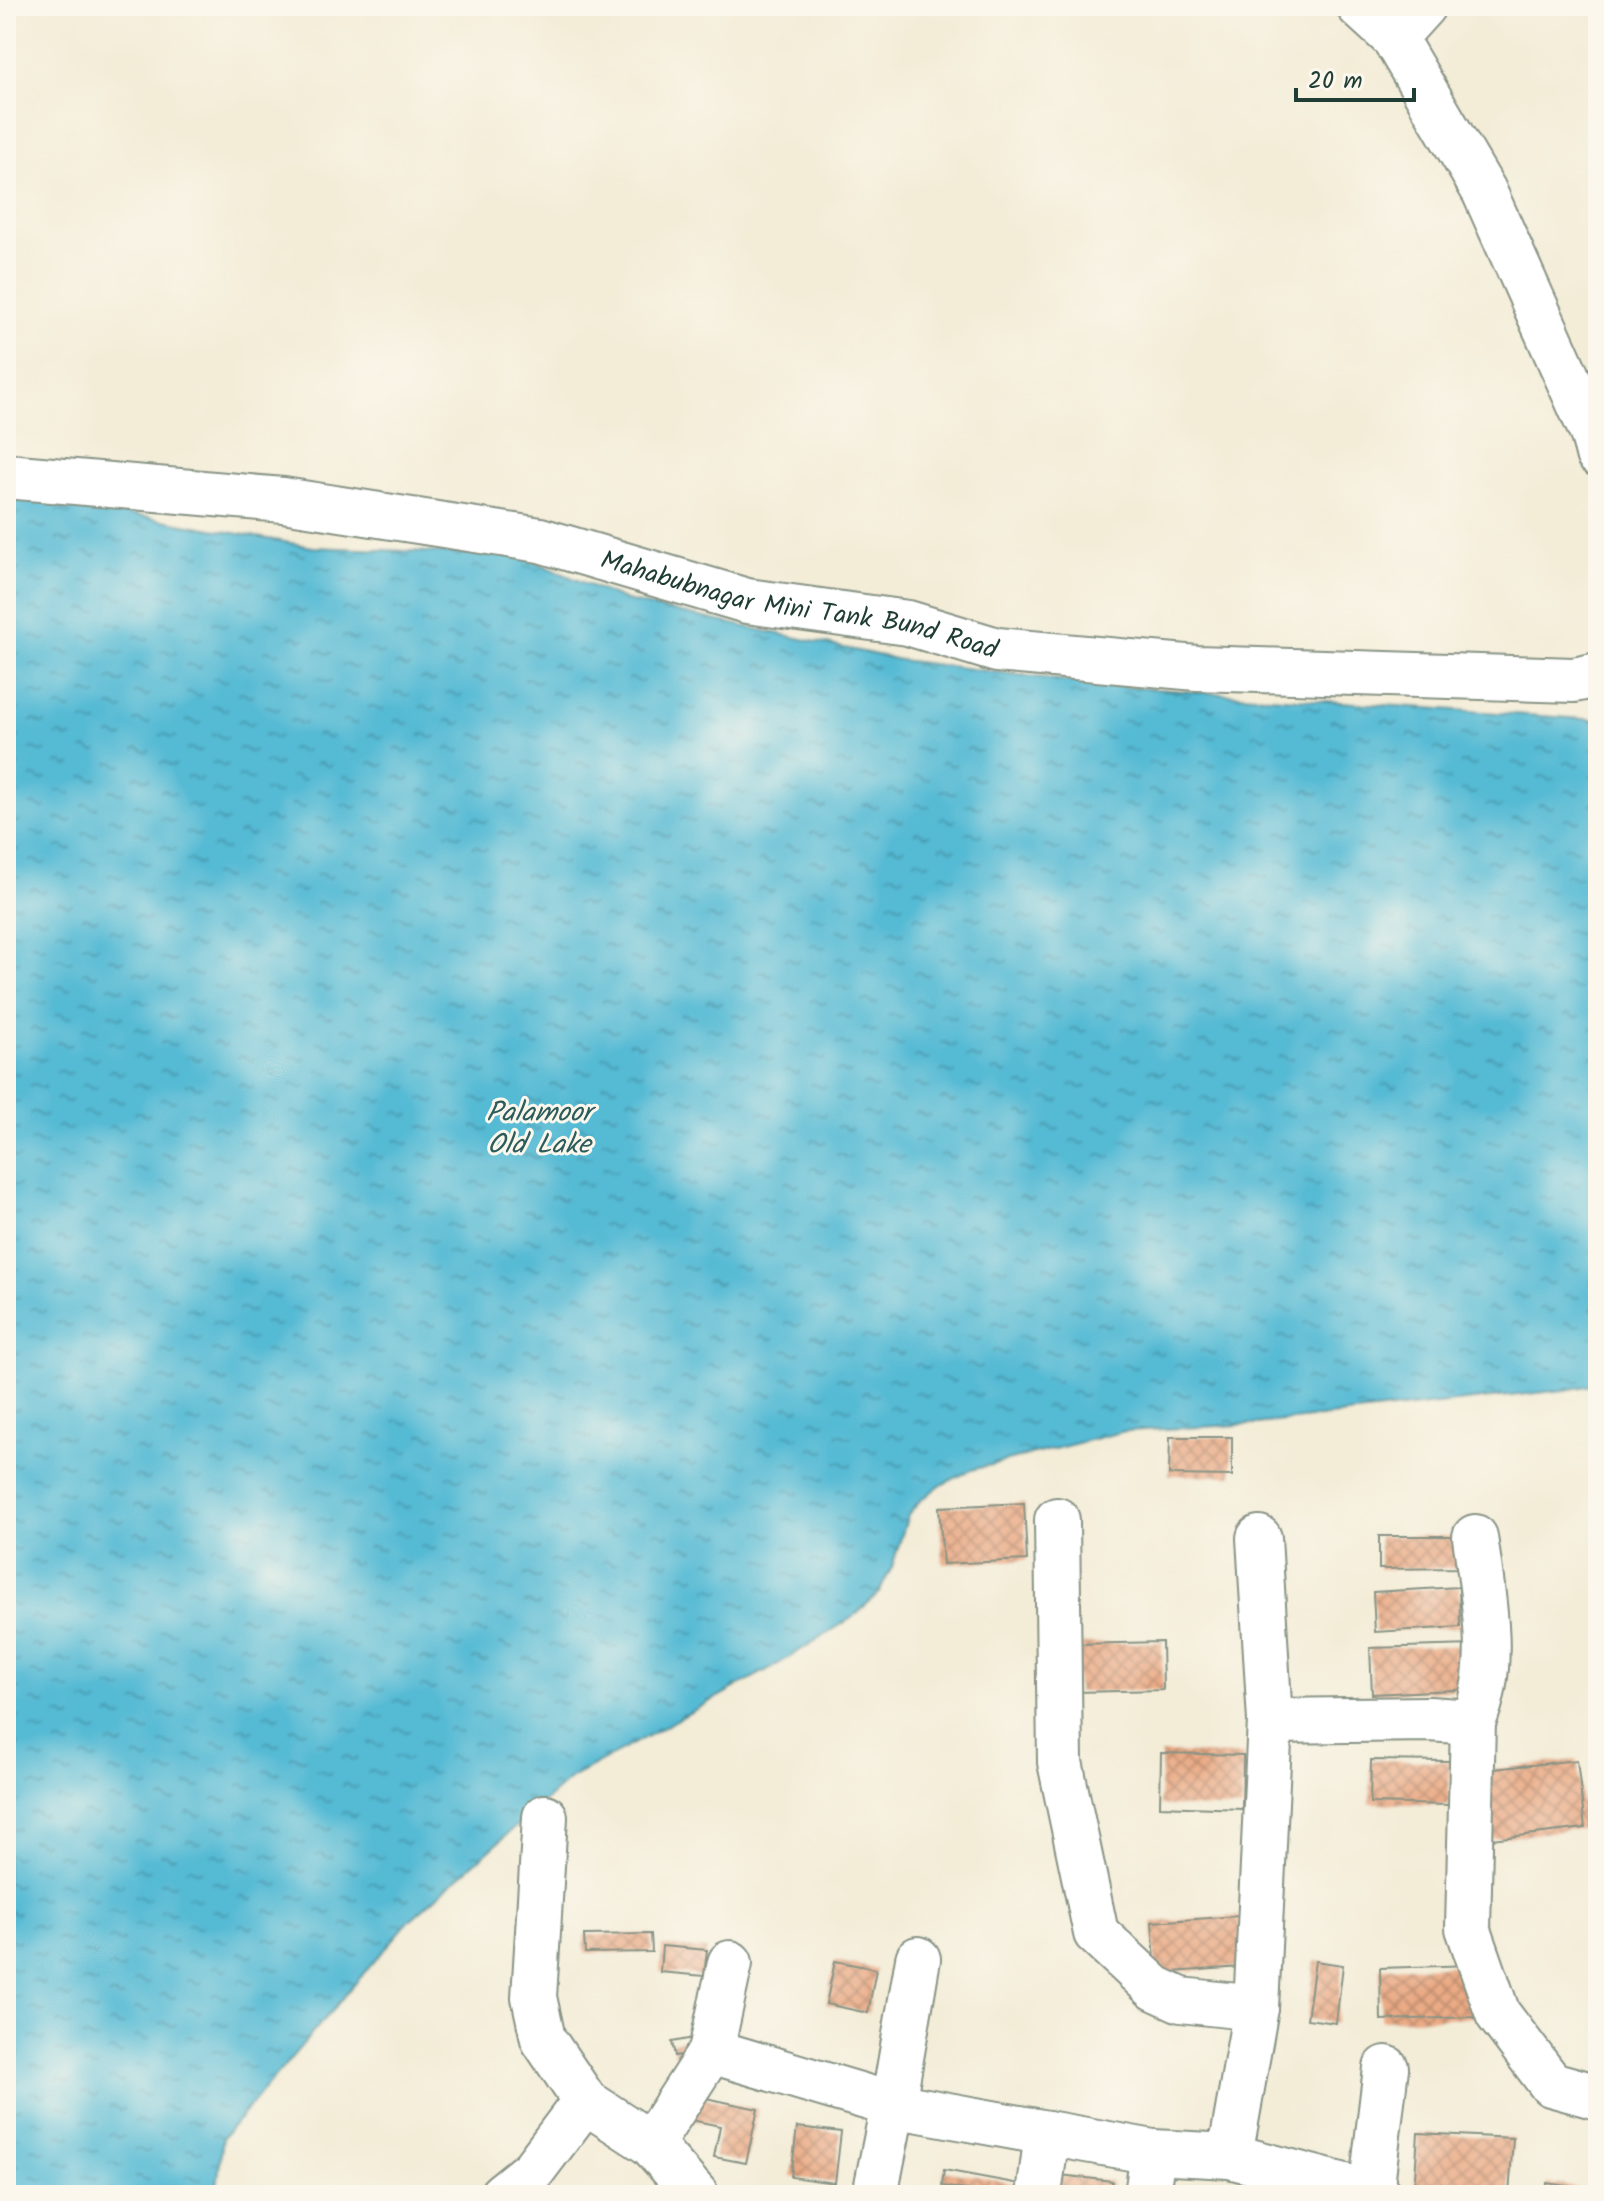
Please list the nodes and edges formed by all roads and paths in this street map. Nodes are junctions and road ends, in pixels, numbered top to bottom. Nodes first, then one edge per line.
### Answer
1 (1359, 6) edge
2 (1423, 6) edge
3 (1394, 38) junction
4 (1598, 454) edge
5 (6, 476) edge
6 (1590, 681) edge
7 (1057, 1520) dead end
8 (1475, 1537) dead end
9 (1259, 1538) dead end
10 (1270, 1721) junction
11 (1473, 1722) junction
12 (545, 1817) dead end
13 (918, 1959) dead end
14 (730, 1963) dead end
15 (1256, 2008) junction
16 (711, 2051) junction
17 (1386, 2068) dead end
18 (1598, 2097) edge
19 (585, 2101) junction
20 (893, 2105) junction
21 (1047, 2133) junction
22 (651, 2144) junction
23 (1153, 2152) junction
24 (1230, 2156) junction
25 (525, 2187) edge
26 (1375, 2194) edge
27 (696, 2195) edge
28 (875, 2195) edge
29 (1039, 2195) edge
30 (1147, 2195) edge

1 - 3 street
2 - 3 street
3 - 4 street
5 - 6 street, Mahabubnagar Mini Tank Bund Road
7 - 15 street
8 - 11 street
9 - 10 street
10 - 11 street
10 - 15 street
11 - 18 street
12 - 19 street
13 - 20 street
14 - 16 street
15 - 24 street
16 - 20 street
16 - 22 street
17 - 26 street
19 - 22 street
19 - 25 street
20 - 21 street
20 - 28 street
21 - 23 street
21 - 29 street
22 - 27 street
23 - 24 street
23 - 30 street
24 - 26 street

